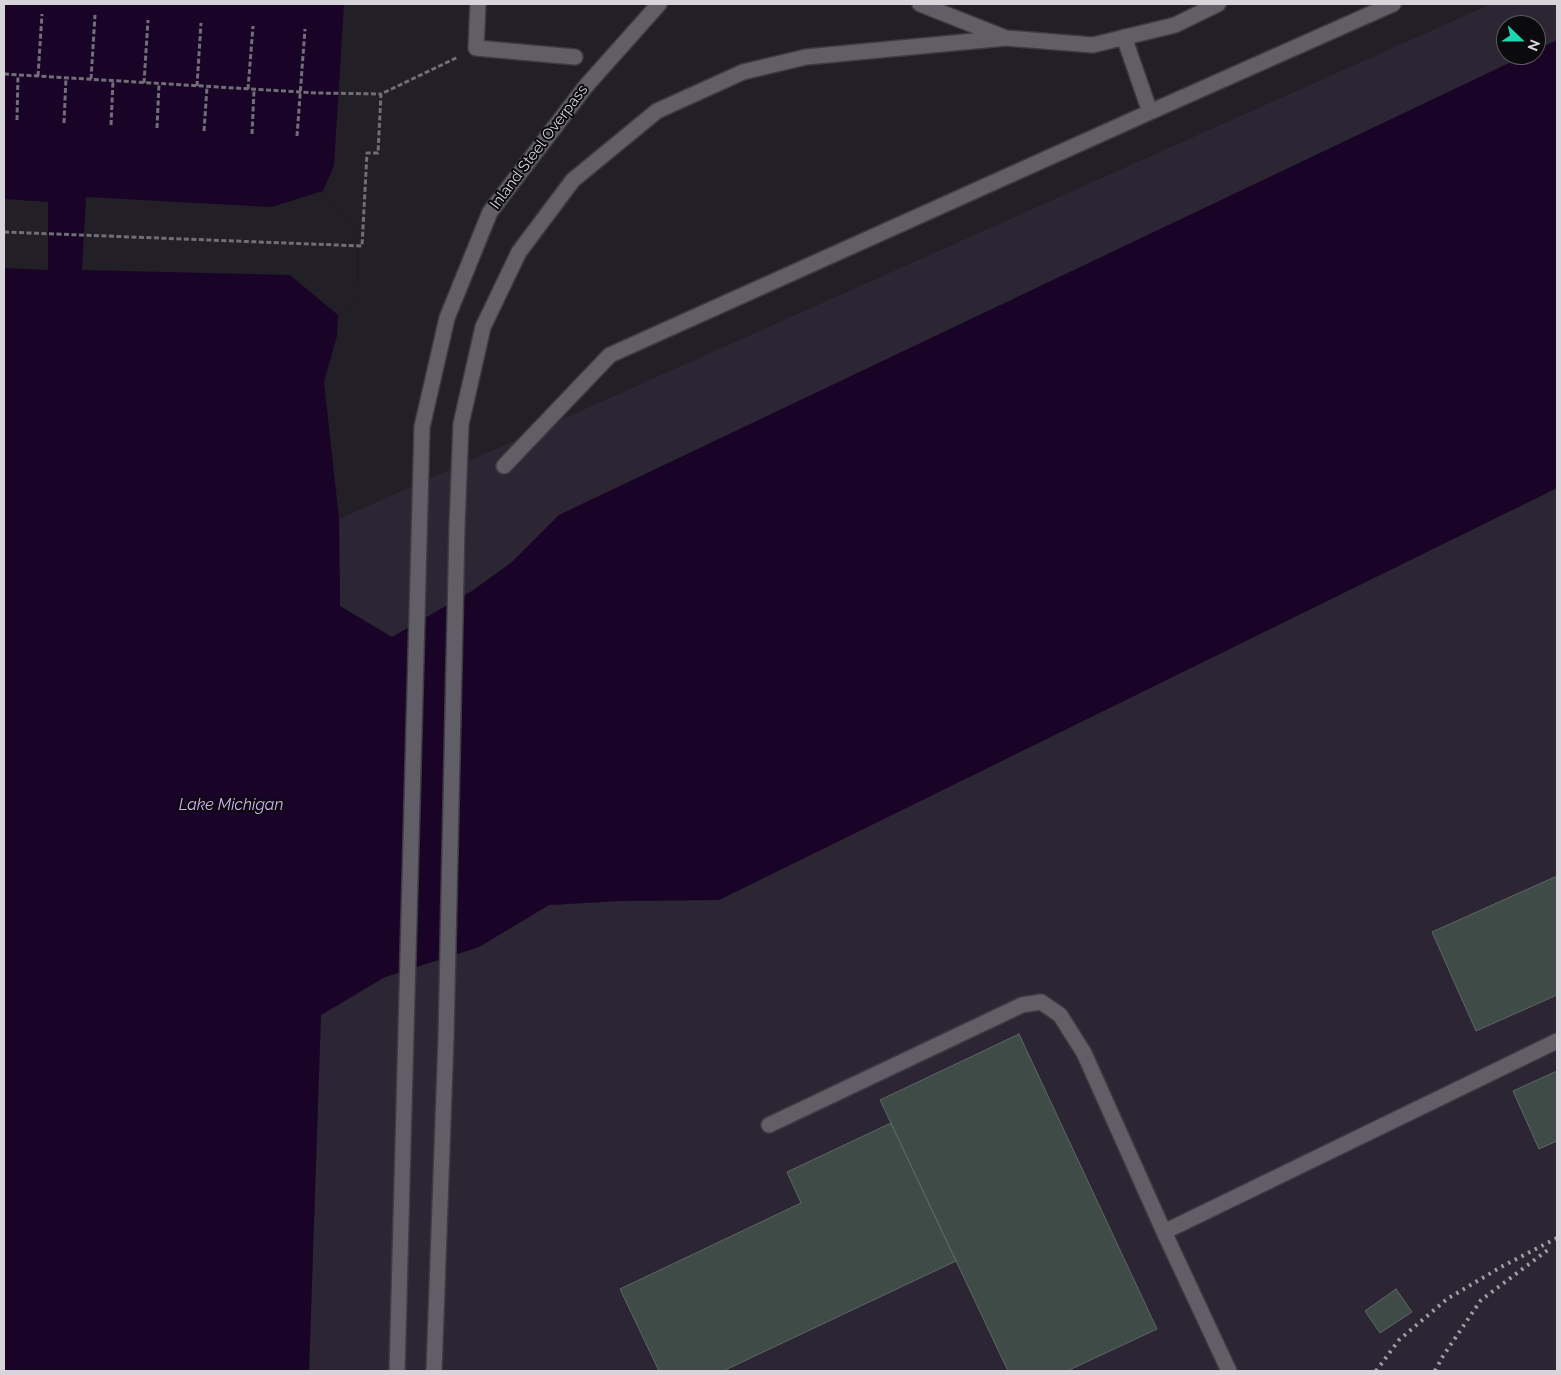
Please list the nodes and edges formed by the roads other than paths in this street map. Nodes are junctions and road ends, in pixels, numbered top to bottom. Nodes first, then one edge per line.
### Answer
1 (478, 4) edge
2 (659, 4) edge
3 (920, 4) edge
4 (1218, 4) edge
5 (1393, 4) edge
6 (1124, 37) junction
7 (1006, 38) junction
8 (575, 57) dead end
9 (1150, 112) junction
10 (504, 466) dead end
11 (1557, 1040) edge
12 (769, 1125) dead end
13 (1164, 1232) junction
14 (397, 1371) edge
15 (434, 1371) edge
16 (1229, 1371) edge

1 - 8 street
2 - 14 street, Inland Steel Overpass
3 - 7 street
4 - 6 street
5 - 9 street
6 - 7 street
6 - 9 street
7 - 15 street
9 - 10 street
11 - 13 street
12 - 13 street
13 - 16 street

